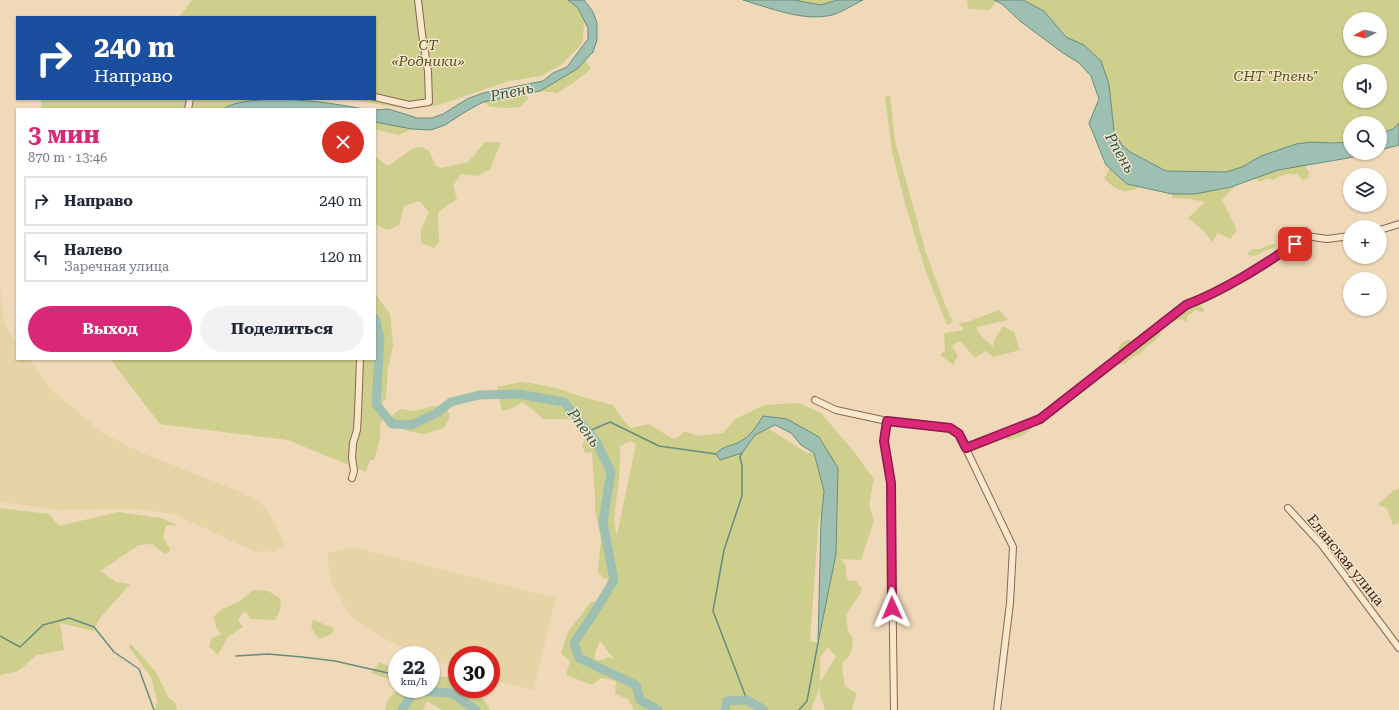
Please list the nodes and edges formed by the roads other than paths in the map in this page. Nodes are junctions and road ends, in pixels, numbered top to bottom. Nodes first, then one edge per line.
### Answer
1 (418, 0) edge
2 (376, 97) edge
3 (1399, 224) edge
4 (1387, 228) edge
5 (1343, 237) edge
6 (360, 360) edge
7 (815, 400) dead end
8 (887, 421) junction
9 (966, 448) junction
10 (352, 478) dead end
11 (1288, 508) dead end
12 (1399, 648) edge
13 (894, 710) edge
14 (997, 710) edge

1 - 2 street
3 - 4 street
5 - 9 street
6 - 10 street
7 - 8 street
8 - 9 street
8 - 13 street
9 - 14 street
11 - 12 street, Еланская улица

